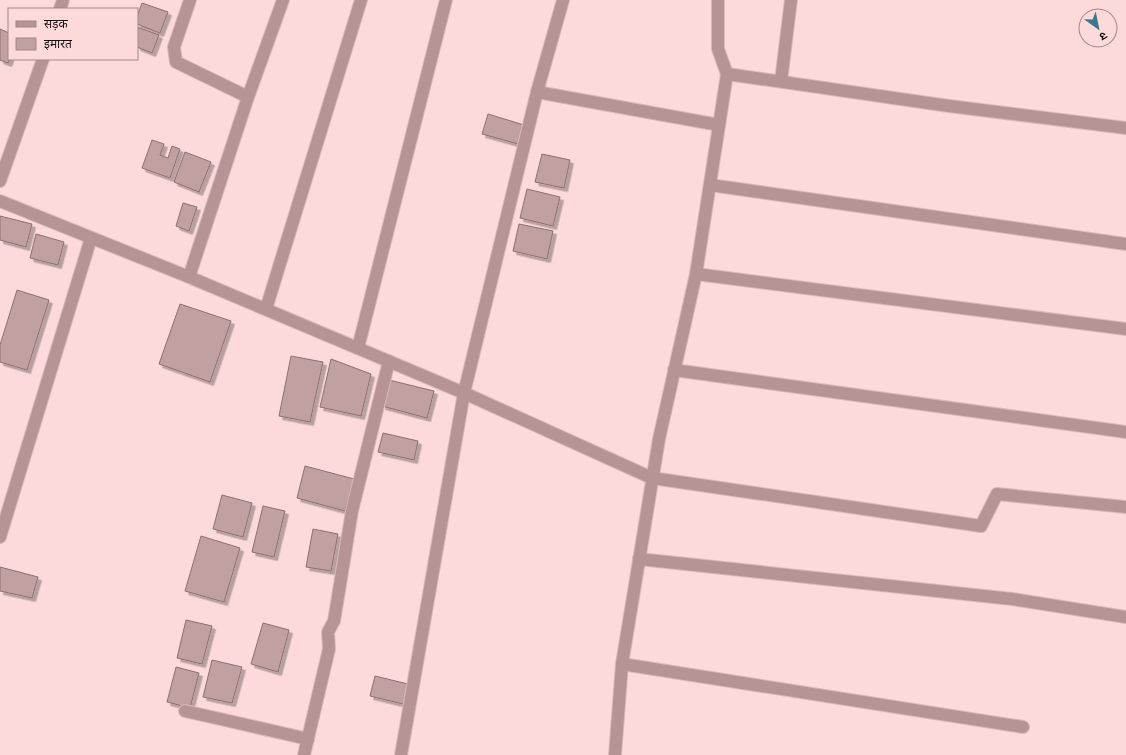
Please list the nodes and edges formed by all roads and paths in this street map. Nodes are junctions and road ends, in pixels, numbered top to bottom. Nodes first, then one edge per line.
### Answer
1 (190, 0) edge
2 (282, 0) edge
3 (361, 0) edge
4 (446, 0) edge
5 (563, 0) edge
6 (718, 0) edge
7 (791, 0) edge
8 (43, 60) edge
9 (727, 74) junction
10 (781, 81) junction
11 (537, 92) junction
12 (248, 97) junction
13 (719, 125) junction
14 (1126, 128) edge
15 (0, 181) edge
16 (710, 185) junction
17 (0, 201) edge
18 (91, 238) junction
19 (1126, 244) edge
20 (696, 274) junction
21 (189, 277) junction
22 (266, 309) junction
23 (1126, 329) edge
24 (358, 348) junction
25 (389, 361) junction
26 (674, 370) junction
27 (464, 393) junction
28 (1126, 432) edge
29 (652, 478) junction
30 (1126, 507) edge
31 (0, 537) edge
32 (639, 559) junction
33 (1126, 617) edge
34 (622, 664) junction
35 (185, 711) dead end
36 (1022, 727) dead end
37 (308, 739) junction
38 (304, 755) edge
39 (401, 755) edge
40 (615, 755) edge

1 - 12 street
2 - 12 street
3 - 22 street
4 - 24 street
5 - 11 street
6 - 9 street
7 - 10 street
8 - 15 street
9 - 10 street
9 - 13 street
10 - 14 street
11 - 13 street
11 - 27 street
12 - 21 street
13 - 16 street
16 - 19 street
16 - 20 street
17 - 18 street
18 - 21 street
18 - 31 street
20 - 23 street
20 - 26 street
21 - 22 street
22 - 24 street
24 - 25 street
25 - 27 street
25 - 37 street
26 - 28 street
26 - 29 street
27 - 29 street
27 - 39 street
29 - 30 street
29 - 32 street
32 - 33 street
32 - 34 street
34 - 36 street
34 - 40 street
35 - 37 street
37 - 38 street

